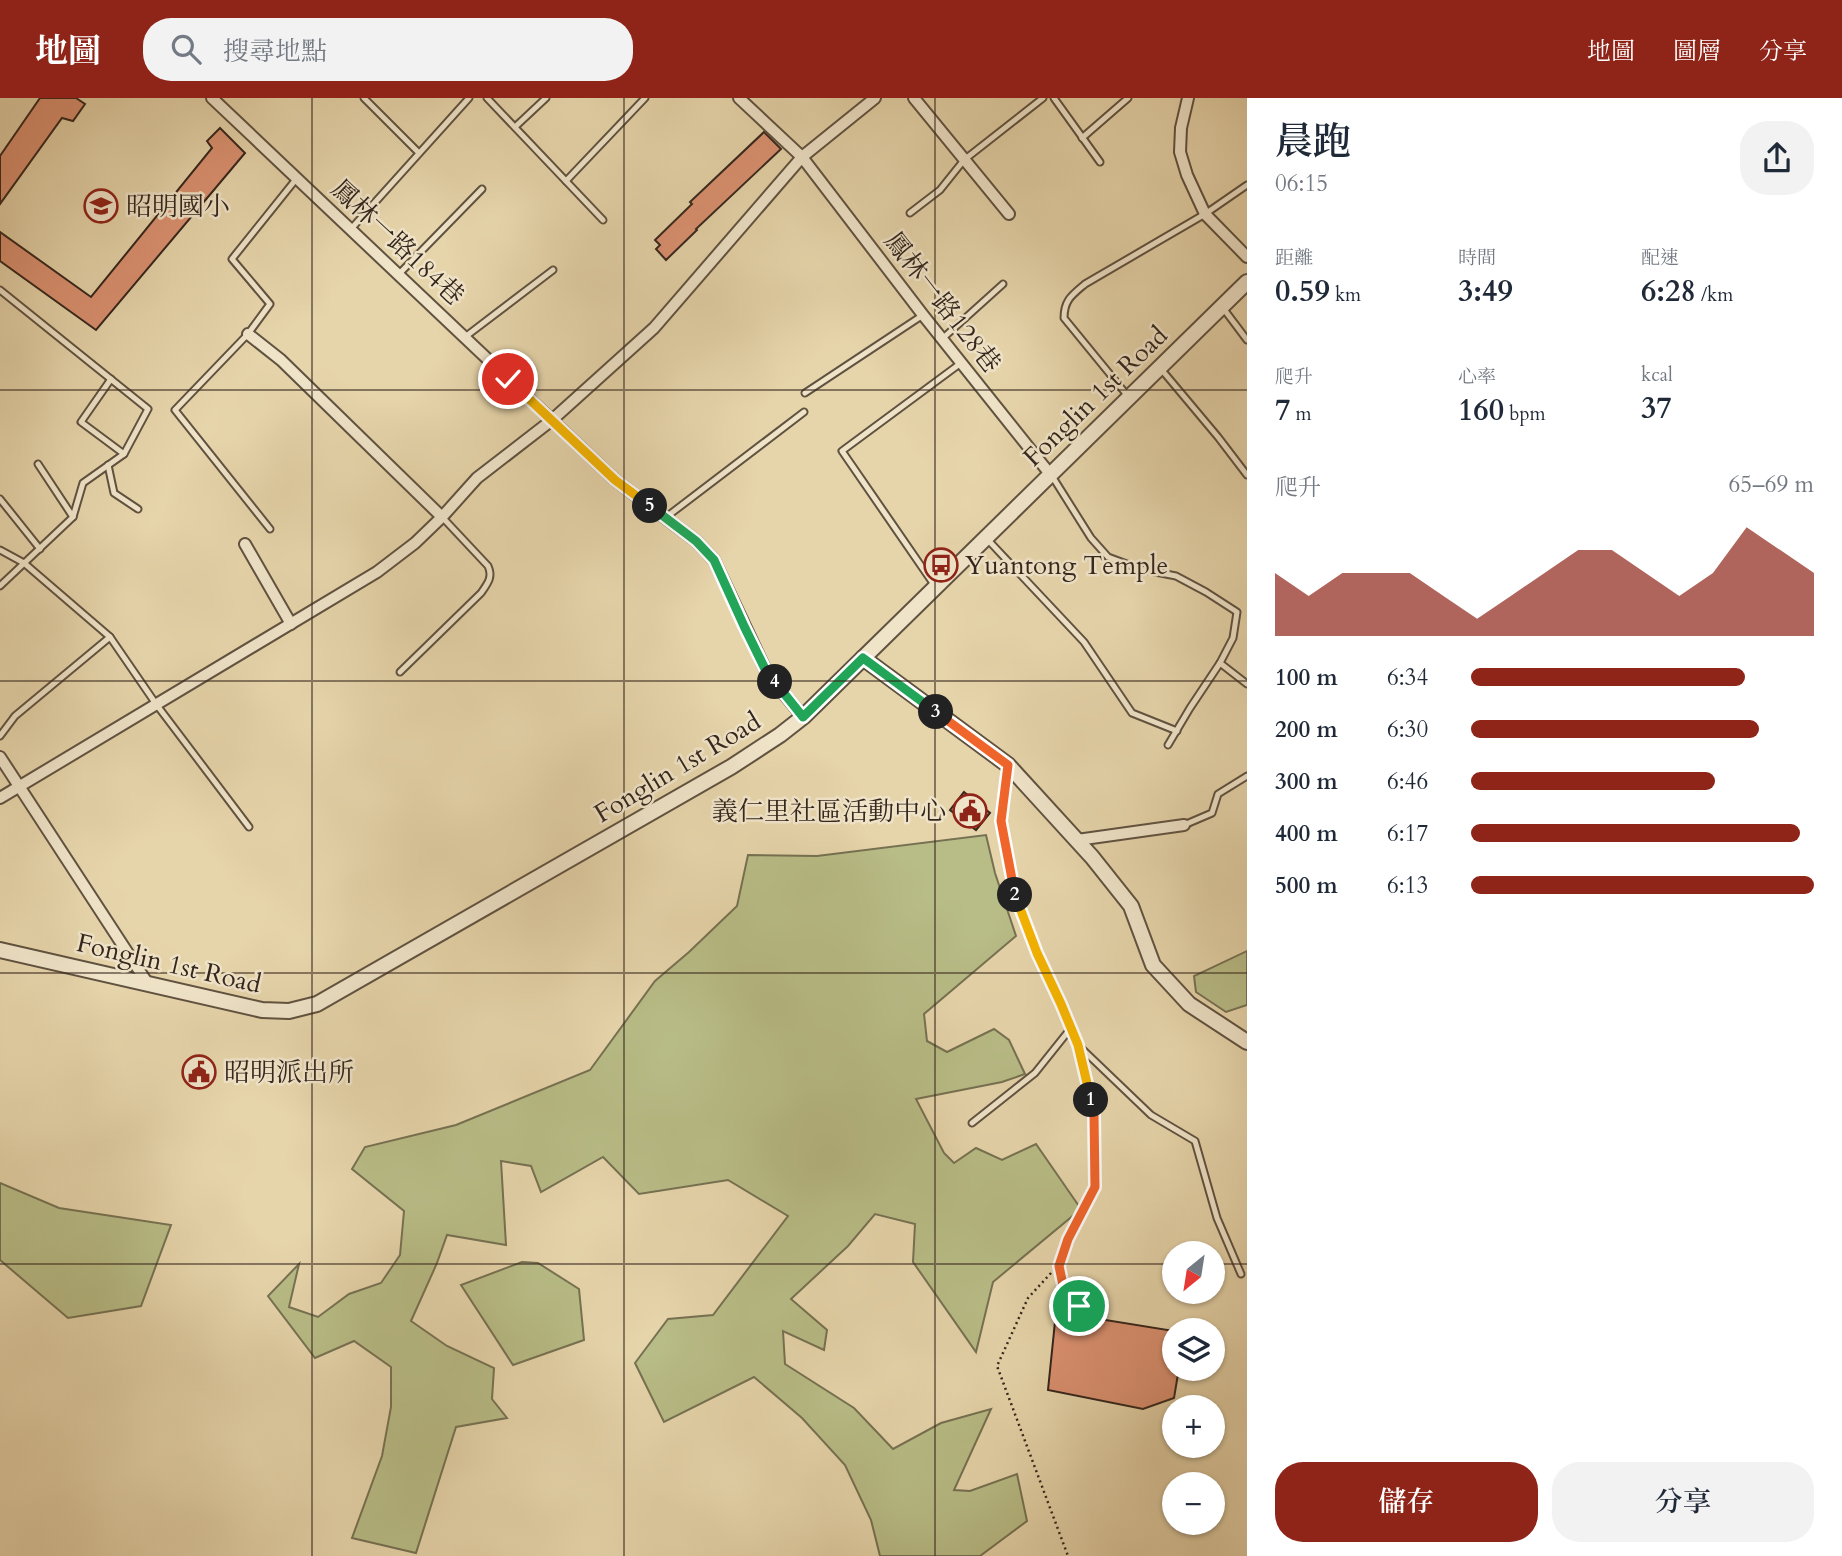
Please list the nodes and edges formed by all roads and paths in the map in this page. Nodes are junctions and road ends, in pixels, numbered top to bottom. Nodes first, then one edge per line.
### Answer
1 (212, 98) edge
2 (364, 98) edge
3 (469, 98) edge
4 (487, 98) edge
5 (546, 98) edge
6 (645, 98) edge
7 (739, 98) edge
8 (875, 98) edge
9 (914, 98) edge
10 (1043, 98) edge
11 (1054, 98) edge
12 (1128, 98) edge
13 (1188, 98) edge
14 (515, 127) junction
15 (1082, 138) junction
16 (419, 153) junction
17 (802, 157) junction
18 (964, 160) junction
19 (1100, 162) dead end
20 (297, 178) junction
21 (566, 181) junction
22 (1247, 185) edge
23 (482, 189) dead end
24 (910, 213) dead end
25 (1205, 214) junction
26 (1009, 215) dead end
27 (603, 220) dead end
28 (351, 229) junction
29 (1247, 257) edge
30 (553, 270) dead end
31 (399, 274) junction
32 (1247, 282) edge
33 (1003, 284) dead end
34 (0, 290) edge
35 (1222, 306) junction
36 (923, 315) junction
37 (248, 334) junction
38 (465, 337) junction
39 (942, 339) junction
40 (1247, 340) edge
41 (961, 363) junction
42 (1160, 367) junction
43 (111, 379) junction
44 (805, 393) dead end
45 (1129, 398) junction
46 (804, 412) dead end
47 (552, 420) junction
48 (124, 454) junction
49 (38, 464) dead end
50 (108, 466) junction
51 (1050, 474) junction
52 (1247, 475) edge
53 (0, 499) edge
54 (138, 509) dead end
55 (73, 517) junction
56 (442, 517) junction
57 (665, 518) junction
58 (270, 529) dead end
59 (986, 537) junction
60 (245, 544) dead end
61 (40, 549) junction
62 (0, 550) edge
63 (24, 563) junction
64 (0, 586) edge
65 (935, 586) junction
66 (291, 624) junction
67 (110, 637) junction
68 (863, 658) junction
69 (1220, 663) junction
70 (400, 672) dead end
71 (1247, 684) edge
72 (156, 704) junction
73 (803, 717) junction
74 (1177, 730) junction
75 (0, 736) edge
76 (1168, 745) dead end
77 (0, 757) edge
78 (1008, 765) junction
79 (1247, 776) edge
80 (18, 786) junction
81 (0, 798) edge
82 (1184, 825) joint
83 (249, 827) dead end
84 (1077, 840) junction
85 (0, 950) edge
86 (148, 984) junction
87 (1071, 1028) junction
88 (1247, 1042) edge
89 (1078, 1045) junction
90 (972, 1123) dead end
91 (1059, 1266) junction
92 (1241, 1274) dead end
93 (1079, 1306) dead end
94 (1068, 1556) edge

1 - 20 street, 鳳林一路184巷
2 - 16 lane
3 - 16 lane
4 - 14 lane
5 - 14 lane
6 - 21 lane
7 - 17 street, 鳳林一路128巷
8 - 17 street
9 - 18 street
10 - 18 lane
11 - 15 lane
12 - 15 lane
13 - 25 street
14 - 21 lane
15 - 19 lane
16 - 28 lane
17 - 36 street, 鳳林一路128巷
17 - 47 street
18 - 24 lane
18 - 26 street
20 - 28 street, 鳳林一路184巷
20 - 37 lane
21 - 27 lane
22 - 25 lane
23 - 31 lane
25 - 29 street
25 - 45 lane
28 - 31 street, 鳳林一路184巷
30 - 38 lane
31 - 38 street, 鳳林一路184巷
32 - 35 street, Fonglin 1st Road
33 - 39 lane
34 - 43 lane
35 - 40 lane
35 - 42 street, Fonglin 1st Road
36 - 39 street, 鳳林一路128巷
36 - 44 lane
37 - 56 street
37 - 58 lane
38 - 47 street, 鳳林一路184巷
39 - 41 street, 鳳林一路128巷
41 - 51 street, 鳳林一路128巷
41 - 65 lane
42 - 45 street, Fonglin 1st Road
42 - 52 lane
43 - 48 lane
43 - 48 lane
45 - 51 street, Fonglin 1st Road
46 - 57 lane
47 - 56 street
47 - 57 street, 鳳林一路184巷
48 - 50 lane
49 - 55 lane
50 - 54 lane
50 - 55 lane
51 - 59 street, Fonglin 1st Road
51 - 69 lane
53 - 61 lane
55 - 61 lane
56 - 66 street
56 - 70 lane
57 - 73 street, 鳳林一路184巷
59 - 65 street, Fonglin 1st Road
59 - 74 lane
60 - 66 street
61 - 63 lane
62 - 63 lane
63 - 64 lane
63 - 67 lane
65 - 68 street, Fonglin 1st Road
66 - 72 street
67 - 72 lane
67 - 75 lane
68 - 73 street, Fonglin 1st Road
68 - 78 street
69 - 71 lane
69 - 74 lane
72 - 80 street
72 - 83 lane
73 - 86 street, Fonglin 1st Road
74 - 76 lane
77 - 80 street
78 - 84 street
78 - 87 lane
79 - 82 lane
80 - 81 street
80 - 86 street
82 - 84 street
84 - 88 street
85 - 86 street, Fonglin 1st Road
87 - 89 lane
87 - 90 lane
89 - 91 lane
89 - 92 lane
91 - 93 lane
91 - 94 path

